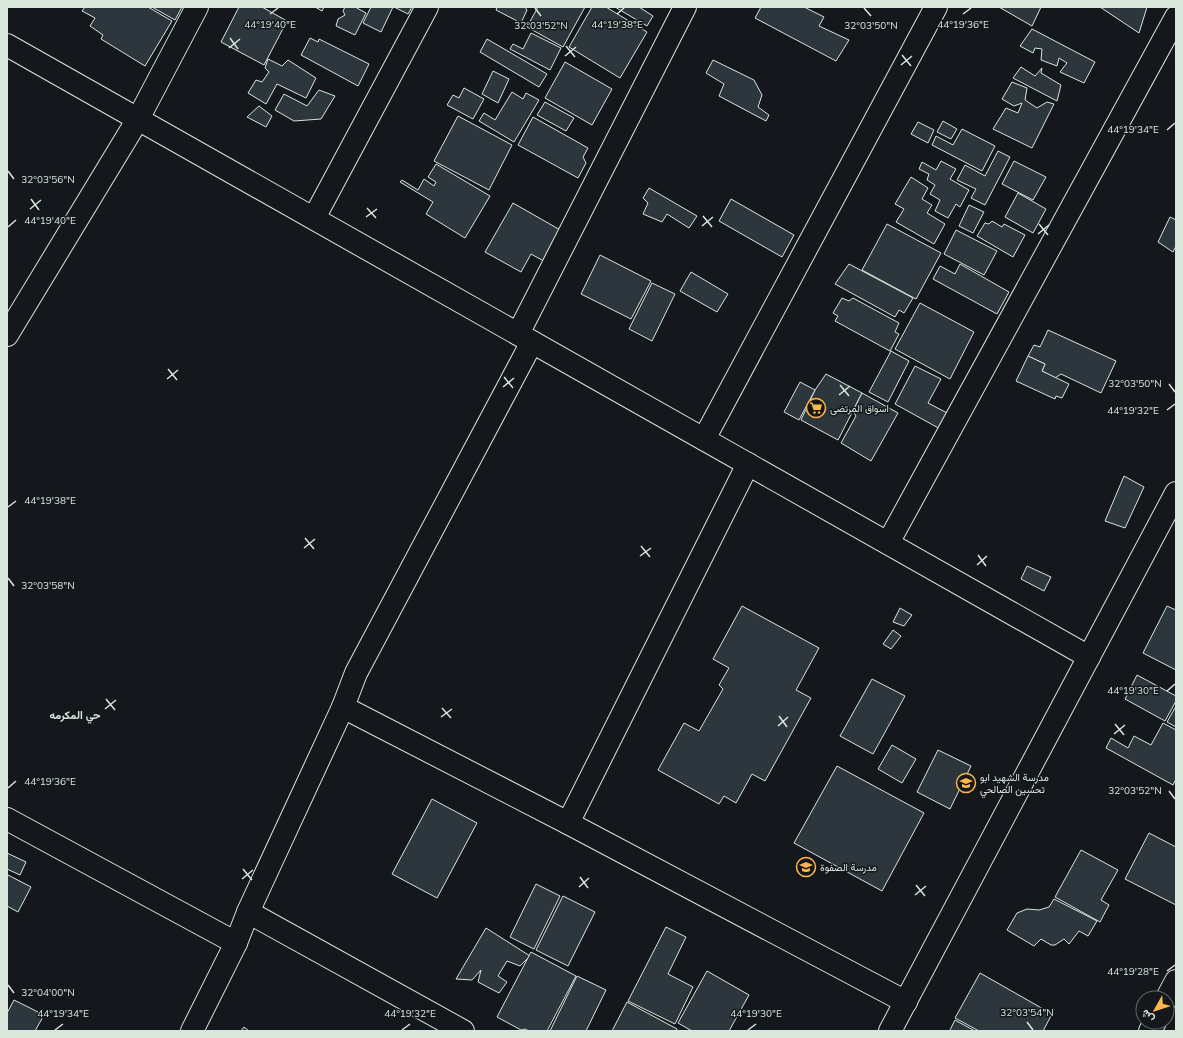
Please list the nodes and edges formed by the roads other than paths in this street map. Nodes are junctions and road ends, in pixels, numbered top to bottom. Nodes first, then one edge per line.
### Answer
1 (197, 7) edge
2 (427, 7) edge
3 (685, 7) edge
4 (936, 7) edge
5 (1176, 17) edge
6 (7, 45) edge
7 (138, 119) junction
8 (314, 218) junction
9 (7, 335) edge
10 (525, 338) junction
11 (704, 439) junction
12 (748, 464) junction
13 (1176, 493) edge
14 (888, 543) junction
15 (1089, 657) junction
16 (343, 707) junction
17 (7, 820) edge
18 (568, 823) junction
19 (248, 912) junction
20 (236, 943) junction
21 (1176, 981) edge
22 (1171, 990) edge
23 (906, 1002) junction
24 (192, 1031) edge
25 (463, 1031) edge
26 (890, 1031) edge

1 - 7 street
2 - 8 street
3 - 10 street
4 - 11 street
5 - 14 street
6 - 7 street
7 - 8 street
7 - 9 street
8 - 10 street
10 - 11 street
10 - 16 street
11 - 12 street
12 - 14 street
12 - 18 street
13 - 15 street
14 - 15 street
15 - 23 street
16 - 18 street
16 - 19 street
17 - 20 street
18 - 23 street
19 - 20 street
19 - 25 street
20 - 24 street
21 - 22 street
23 - 26 street

